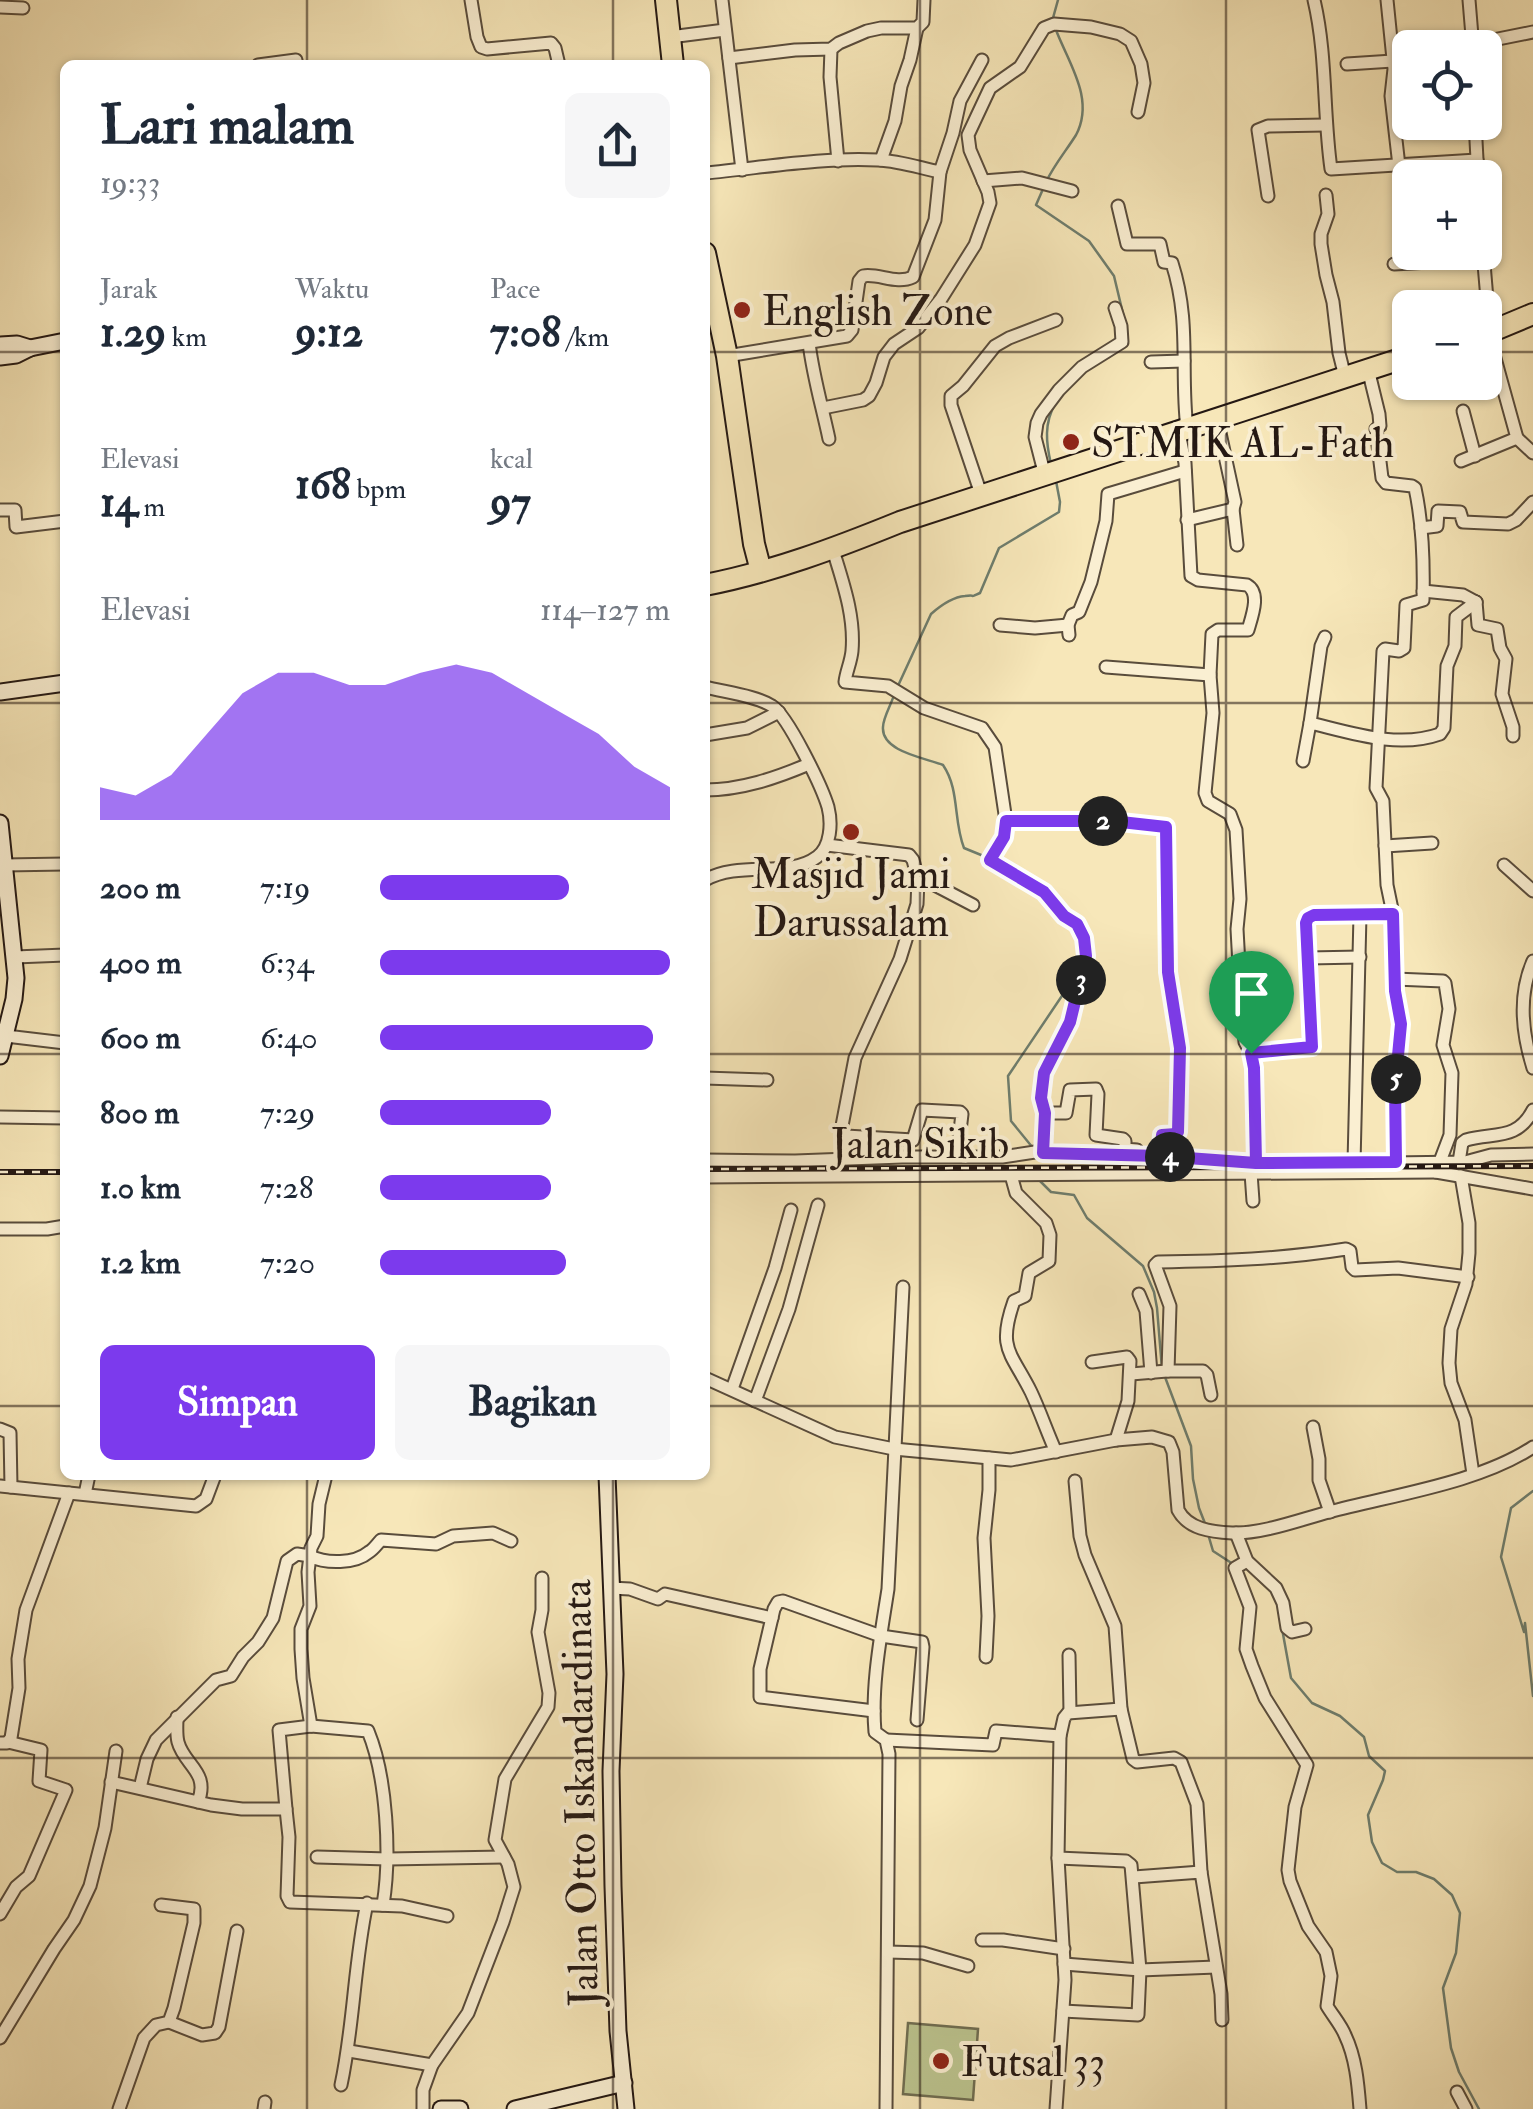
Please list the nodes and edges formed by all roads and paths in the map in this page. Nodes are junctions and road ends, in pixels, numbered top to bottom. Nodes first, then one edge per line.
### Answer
1 (472, 0) edge
2 (666, 0) edge
3 (722, 0) edge
4 (924, 0) edge
5 (1314, 0) edge
6 (1386, 0) edge
7 (1469, 0) edge
8 (0, 6) edge
9 (23, 8) dead end
10 (917, 28) junction
11 (725, 30) junction
12 (1472, 30) edge
13 (1533, 32) edge
14 (670, 37) junction
15 (1502, 39) edge
16 (1392, 46) edge
17 (831, 49) junction
18 (729, 58) junction
19 (559, 60) edge
20 (673, 60) edge
21 (982, 60) dead end
22 (1392, 61) edge
23 (1347, 64) dead end
24 (1138, 112) dead end
25 (1325, 126) junction
26 (1476, 140) edge
27 (881, 160) junction
28 (1477, 160) edge
29 (838, 161) junction
30 (1392, 166) edge
31 (742, 170) junction
32 (940, 172) junction
33 (710, 173) edge
34 (983, 181) junction
35 (1072, 190) dead end
36 (1326, 195) dead end
37 (1268, 196) dead end
38 (1118, 206) dead end
39 (710, 277) edge
40 (1114, 308) dead end
41 (1533, 314) edge
42 (1056, 320) dead end
43 (1502, 327) edge
44 (60, 342) edge
45 (809, 342) junction
46 (0, 345) edge
47 (30, 348) junction
48 (727, 356) junction
49 (0, 357) edge
50 (1184, 361) junction
51 (1151, 362) dead end
52 (1392, 362) edge
53 (1368, 369) junction
54 (1344, 377) junction
55 (1502, 379) edge
56 (823, 408) junction
57 (1464, 411) dead end
58 (1216, 419) junction
59 (1183, 431) junction
60 (1517, 438) junction
61 (829, 439) dead end
62 (1533, 453) edge
63 (1475, 456) junction
64 (1461, 462) dead end
65 (1186, 470) junction
66 (1045, 476) junction
67 (982, 497) junction
68 (1533, 502) edge
69 (1233, 509) junction
70 (0, 510) edge
71 (1187, 520) junction
72 (60, 522) edge
73 (1421, 528) junction
74 (1237, 545) dead end
75 (833, 550) junction
76 (761, 572) junction
77 (710, 584) edge
78 (1423, 591) junction
79 (1476, 602) junction
80 (1000, 625) dead end
81 (1325, 637) dead end
82 (1106, 667) dead end
83 (1210, 675) junction
84 (60, 685) edge
85 (710, 688) edge
86 (0, 692) edge
87 (779, 712) junction
88 (1310, 723) junction
89 (710, 734) edge
90 (1513, 736) dead end
91 (1378, 738) junction
92 (1302, 761) dead end
93 (809, 764) junction
94 (710, 790) edge
95 (1006, 821) junction
96 (0, 824) edge
97 (1432, 843) dead end
98 (827, 845) junction
99 (1385, 846) junction
100 (60, 864) edge
101 (4, 865) junction
102 (1504, 865) dead end
103 (710, 878) edge
104 (918, 879) junction
105 (1533, 891) edge
106 (974, 905) dead end
107 (1393, 914) junction
108 (1360, 915) junction
109 (60, 954) edge
110 (1360, 956) junction
111 (15, 957) junction
112 (1308, 958) junction
113 (1533, 960) edge
114 (1395, 979) junction
115 (6, 1036) junction
116 (60, 1043) edge
117 (1251, 1053) junction
118 (0, 1056) edge
119 (1532, 1062) edge
120 (710, 1078) edge
121 (766, 1080) dead end
122 (1533, 1110) edge
123 (1045, 1113) junction
124 (0, 1117) edge
125 (60, 1118) edge
126 (886, 1139) junction
127 (1146, 1150) dead end
128 (1033, 1153) junction
129 (1533, 1154) edge
130 (957, 1156) junction
131 (1160, 1156) junction
132 (887, 1157) junction
133 (710, 1160) edge
134 (1396, 1162) junction
135 (1459, 1162) junction
136 (1354, 1163) junction
137 (1438, 1167) junction
138 (1254, 1168) junction
139 (1011, 1175) junction
140 (1461, 1176) junction
141 (710, 1177) edge
142 (1533, 1189) edge
143 (1253, 1201) dead end
144 (818, 1205) dead end
145 (791, 1210) dead end
146 (60, 1227) edge
147 (0, 1230) edge
148 (1468, 1277) junction
149 (903, 1286) dead end
150 (1140, 1294) dead end
151 (1092, 1362) dead end
152 (1160, 1372) junction
153 (1131, 1374) junction
154 (710, 1380) edge
155 (732, 1389) junction
156 (1211, 1395) dead end
157 (755, 1401) junction
158 (1313, 1427) dead end
159 (0, 1429) edge
160 (1116, 1440) junction
161 (894, 1449) junction
162 (1532, 1450) edge
163 (1056, 1452) junction
164 (989, 1458) junction
165 (1472, 1474) junction
166 (88, 1480) edge
167 (213, 1480) edge
168 (325, 1480) edge
169 (607, 1480) edge
170 (1075, 1481) dead end
171 (5, 1487) edge
172 (69, 1493) junction
173 (85, 1494) junction
174 (1330, 1512) junction
175 (1236, 1533) junction
176 (511, 1541) dead end
177 (310, 1556) junction
178 (1243, 1563) junction
179 (542, 1578) dead end
180 (611, 1588) junction
181 (772, 1618) junction
182 (1304, 1629) dead end
183 (881, 1636) junction
184 (1069, 1655) dead end
185 (986, 1658) dead end
186 (1121, 1709) junction
187 (874, 1711) junction
188 (1070, 1712) junction
189 (177, 1717) junction
190 (917, 1720) dead end
191 (311, 1726) junction
192 (1060, 1736) junction
193 (886, 1740) junction
194 (4, 1742) edge
195 (116, 1751) dead end
196 (111, 1782) junction
197 (140, 1788) junction
198 (198, 1802) junction
199 (286, 1810) junction
200 (317, 1857) dead end
201 (504, 1857) junction
202 (1058, 1858) junction
203 (388, 1860) junction
204 (1201, 1872) junction
205 (1134, 1878) junction
206 (366, 1903) junction
207 (383, 1904) junction
208 (161, 1905) dead end
209 (0, 1914) edge
210 (447, 1916) dead end
211 (237, 1931) dead end
212 (982, 1940) dead end
213 (1064, 1949) junction
214 (888, 1952) junction
215 (1064, 1964) junction
216 (968, 1966) dead end
217 (1216, 1967) junction
218 (1140, 1970) junction
219 (1063, 2011) junction
220 (1222, 2020) dead end
221 (168, 2022) junction
222 (0, 2038) edge
223 (349, 2051) junction
224 (432, 2065) junction
225 (341, 2085) dead end
226 (1456, 2092) dead end
227 (628, 2100) edge
228 (119, 2109) edge
229 (423, 2109) edge
230 (446, 2109) edge
231 (460, 2109) edge
232 (515, 2109) edge
233 (886, 2109) edge
234 (1056, 2109) edge
235 (1360, 2109) edge
236 (1466, 2109) edge

1 - 19 street
2 - 14 highway
3 - 11 street
4 - 10 street
5 - 25 street
6 - 16 street
7 - 12 street
8 - 9 street
10 - 17 street
10 - 27 street
11 - 14 street
11 - 18 street
13 - 15 street
14 - 20 highway
17 - 18 street
17 - 29 street
18 - 31 street
21 - 32 street
22 - 23 street
24 - 34 street
25 - 30 street
25 - 37 street
26 - 28 street
27 - 29 street
27 - 32 street
29 - 31 street
31 - 33 street
32 - 45 street
34 - 35 street
34 - 56 street
36 - 54 street
38 - 50 street
39 - 48 highway
40 - 66 street
41 - 43 highway
42 - 67 street
44 - 47 main road
45 - 48 street
45 - 56 street
46 - 47 main road
47 - 49 main road
48 - 76 highway
50 - 51 street
50 - 59 street
52 - 53 highway
53 - 54 highway
53 - 73 street
54 - 58 highway
55 - 60 street
56 - 61 street
57 - 63 street
58 - 59 highway
58 - 69 street
59 - 65 street
59 - 66 highway
60 - 62 street
60 - 63 street
63 - 64 street
65 - 71 street
65 - 80 street
66 - 67 highway
67 - 75 highway
68 - 73 street
69 - 71 street
69 - 74 street
70 - 72 street
71 - 83 street
73 - 78 street
75 - 76 highway
75 - 95 street
76 - 77 highway
78 - 79 street
78 - 91 street
79 - 90 street
79 - 91 street
81 - 88 street
82 - 83 street
83 - 117 street
84 - 86 main road
85 - 87 street
87 - 89 street
87 - 93 street
88 - 91 street
88 - 92 street
91 - 99 street
93 - 94 street
93 - 98 street
95 - 123 street
95 - 131 street
96 - 101 main road
97 - 99 street
98 - 103 street
98 - 104 street
99 - 107 street
100 - 101 street
101 - 111 main road
102 - 105 street
104 - 106 street
104 - 126 street
107 - 108 street
107 - 114 street
108 - 110 street
108 - 112 street
109 - 111 street
110 - 112 street
110 - 136 street
111 - 115 main road
112 - 117 street
113 - 119 street
114 - 134 street
114 - 137 street
115 - 116 street
115 - 118 main road
117 - 138 street
120 - 121 street
122 - 135 street
123 - 127 street
123 - 128 street
124 - 125 street
126 - 130 street
126 - 132 street
128 - 130 street
128 - 131 street
129 - 135 street
130 - 132 street
131 - 138 street
132 - 133 street
134 - 136 street
134 - 137 street
135 - 137 street
136 - 138 street
137 - 138 street, Jalan Sikib
137 - 140 street
138 - 139 street, Jalan Sikib
138 - 143 street
139 - 141 street, Jalan Sikib
139 - 163 street
140 - 142 street
140 - 148 street
144 - 157 street
145 - 155 street
146 - 147 street
148 - 152 street
148 - 165 street
149 - 161 street
150 - 152 street
151 - 153 street
152 - 153 street
152 - 156 street
153 - 160 street
154 - 155 street
155 - 157 street
157 - 161 street
158 - 174 street
159 - 171 street
160 - 163 street
160 - 175 street
161 - 164 street
161 - 183 street
162 - 165 street
163 - 164 street
164 - 185 street
165 - 174 street
166 - 173 street
167 - 173 street
168 - 177 street
169 - 180 main road, Jalan Otto Iskandardinata
170 - 186 street
171 - 172 street
172 - 173 street
172 - 194 street
174 - 175 street
175 - 178 street
176 - 177 street
177 - 189 street
177 - 191 street
178 - 182 street
178 - 235 street
179 - 201 street
180 - 181 street
180 - 227 main road, Jalan Otto Iskandardinata
181 - 183 street
181 - 187 street
183 - 187 street
183 - 190 street
184 - 188 street
186 - 188 street
186 - 204 street
187 - 193 street
188 - 192 street
189 - 197 street
189 - 198 street
191 - 199 street
191 - 203 street
192 - 193 street
192 - 202 street
193 - 214 street
194 - 209 street
195 - 196 street
196 - 197 street
196 - 222 street
197 - 198 street
198 - 199 street
199 - 206 street
200 - 203 street
201 - 203 street
201 - 224 street
202 - 205 street
202 - 213 street
203 - 207 street
204 - 205 street
204 - 217 street
205 - 218 street
206 - 207 street
206 - 223 street
207 - 210 street
208 - 221 street
211 - 221 street
212 - 213 street
213 - 215 street
214 - 216 street
214 - 233 street
215 - 218 street
215 - 219 street
217 - 218 street
217 - 220 street
218 - 219 street
219 - 234 street
221 - 228 street
223 - 224 street
223 - 225 street
224 - 229 street
226 - 236 street
227 - 232 main road
230 - 231 main road

